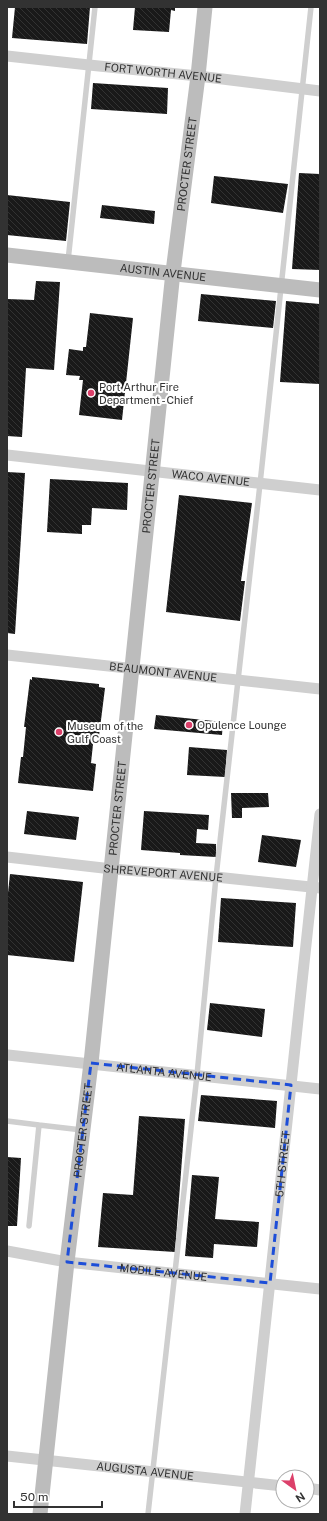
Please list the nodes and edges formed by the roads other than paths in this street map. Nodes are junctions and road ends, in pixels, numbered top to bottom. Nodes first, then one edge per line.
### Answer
1 (95, 7) edge
2 (205, 7) edge
3 (311, 7) edge
4 (7, 56) edge
5 (89, 66) junction
6 (198, 76) junction
7 (302, 89) junction
8 (320, 90) edge
9 (7, 255) edge
10 (68, 262) junction
11 (173, 272) junction
12 (281, 286) junction
13 (320, 290) edge
14 (7, 455) edge
15 (153, 471) junction
16 (260, 484) junction
17 (320, 490) edge
18 (7, 655) edge
19 (132, 668) junction
20 (237, 680) junction
21 (320, 689) edge
22 (320, 814) edge
23 (7, 857) edge
24 (112, 869) junction
25 (216, 877) junction
26 (316, 888) edge
27 (8, 1055) dead end
28 (91, 1063) junction
29 (197, 1076) junction
30 (291, 1085) junction
31 (320, 1089) edge
32 (7, 1121) edge
33 (40, 1126) junction
34 (82, 1130) junction
35 (30, 1226) dead end
36 (7, 1251) edge
37 (67, 1262) junction
38 (175, 1273) junction
39 (270, 1283) junction
40 (320, 1289) edge
41 (7, 1456) edge
42 (46, 1459) junction
43 (153, 1471) junction
44 (248, 1482) junction
45 (275, 1485) edge
46 (40, 1514) edge
47 (148, 1514) edge
48 (245, 1514) edge

1 - 5 lane
2 - 6 main road, PROCTER STREET
3 - 7 lane
4 - 5 street, FORT WORTH AVENUE
5 - 6 street, FORT WORTH AVENUE
5 - 10 lane
6 - 7 street, FORT WORTH AVENUE
6 - 11 main road, PROCTER STREET
7 - 8 street, FORT WORTH AVENUE
7 - 12 lane
9 - 10 main road, AUSTIN AVENUE
10 - 11 main road, AUSTIN AVENUE
11 - 12 main road, AUSTIN AVENUE
11 - 15 main road, PROCTER STREET
12 - 13 main road, AUSTIN AVENUE
12 - 16 lane
14 - 15 street, WACO AVENUE
15 - 16 street, WACO AVENUE
15 - 19 main road, PROCTER STREET
16 - 17 street, WACO AVENUE
16 - 20 lane
18 - 19 street, BEAUMONT AVENUE
19 - 20 street, BEAUMONT AVENUE
19 - 24 main road, PROCTER STREET
20 - 21 street, BEAUMONT AVENUE
20 - 25 lane
22 - 26 street, 5TH STREET
23 - 24 street, SHREVEPORT AVENUE
24 - 25 street, SHREVEPORT AVENUE
24 - 28 main road, PROCTER STREET
25 - 26 street, SHREVEPORT AVENUE
25 - 29 lane
26 - 30 street, 5TH STREET
27 - 28 street, ATLANTA AVENUE
28 - 29 street, ATLANTA AVENUE
28 - 34 main road, PROCTER STREET
29 - 30 street, ATLANTA AVENUE
29 - 38 lane
30 - 31 street, ATLANTA AVENUE
30 - 39 street, 5TH STREET
32 - 33 lane
33 - 34 lane
33 - 35 lane
34 - 37 main road, PROCTER STREET
36 - 37 street, MOBILE AVENUE
37 - 38 street, MOBILE AVENUE
37 - 42 main road, PROCTER STREET
38 - 39 street, MOBILE AVENUE
38 - 43 lane
39 - 40 street, MOBILE AVENUE
39 - 44 street, 5TH STREET
41 - 42 street, AUGUSTA AVENUE
42 - 43 street, AUGUSTA AVENUE
42 - 46 main road, PROCTER STREET
43 - 44 street, AUGUSTA AVENUE
43 - 47 lane
44 - 45 street, AUGUSTA AVENUE
44 - 48 street, 5TH STREET

